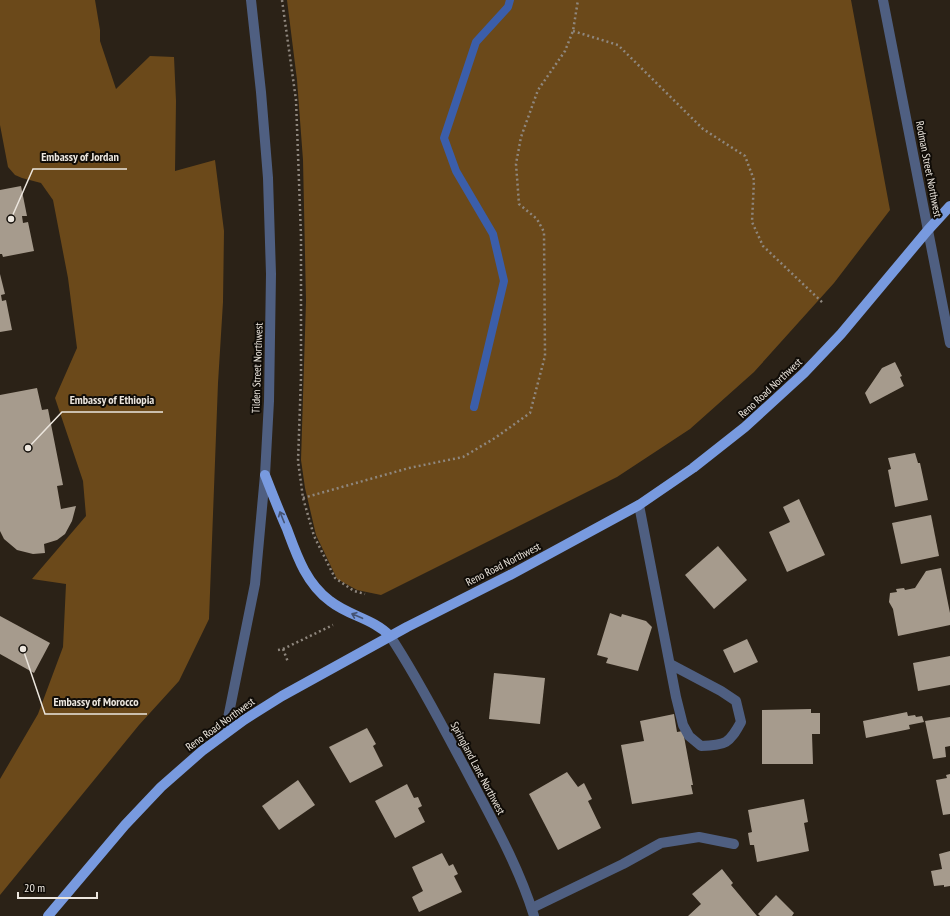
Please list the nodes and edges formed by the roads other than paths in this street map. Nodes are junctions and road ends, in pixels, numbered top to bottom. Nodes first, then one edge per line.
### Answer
1 (251, 0) edge
2 (883, 0) edge
3 (950, 206) edge
4 (928, 230) junction
5 (947, 309) edge
6 (950, 343) edge
7 (265, 475) junction
8 (639, 506) junction
9 (390, 636) junction
10 (670, 664) junction
11 (225, 733) junction
12 (734, 844) dead end
13 (533, 912) edge
14 (48, 916) edge

1 - 7 street, Tilden Street Northwest
2 - 4 street, Rodman Street Northwest
3 - 4 main road, Reno Road Northwest
4 - 5 street, Rodman Street Northwest
4 - 8 main road, Reno Road Northwest
5 - 6 street, Rodman Street Northwest
9 -> 7 main road
7 - 11 street, Tilden Street Northwest
8 - 9 main road, Reno Road Northwest
8 - 10 street
9 - 11 main road, Reno Road Northwest
9 - 13 street, Springland Lane Northwest
10 - 10 street
11 - 14 main road, Reno Road Northwest
12 - 13 street

